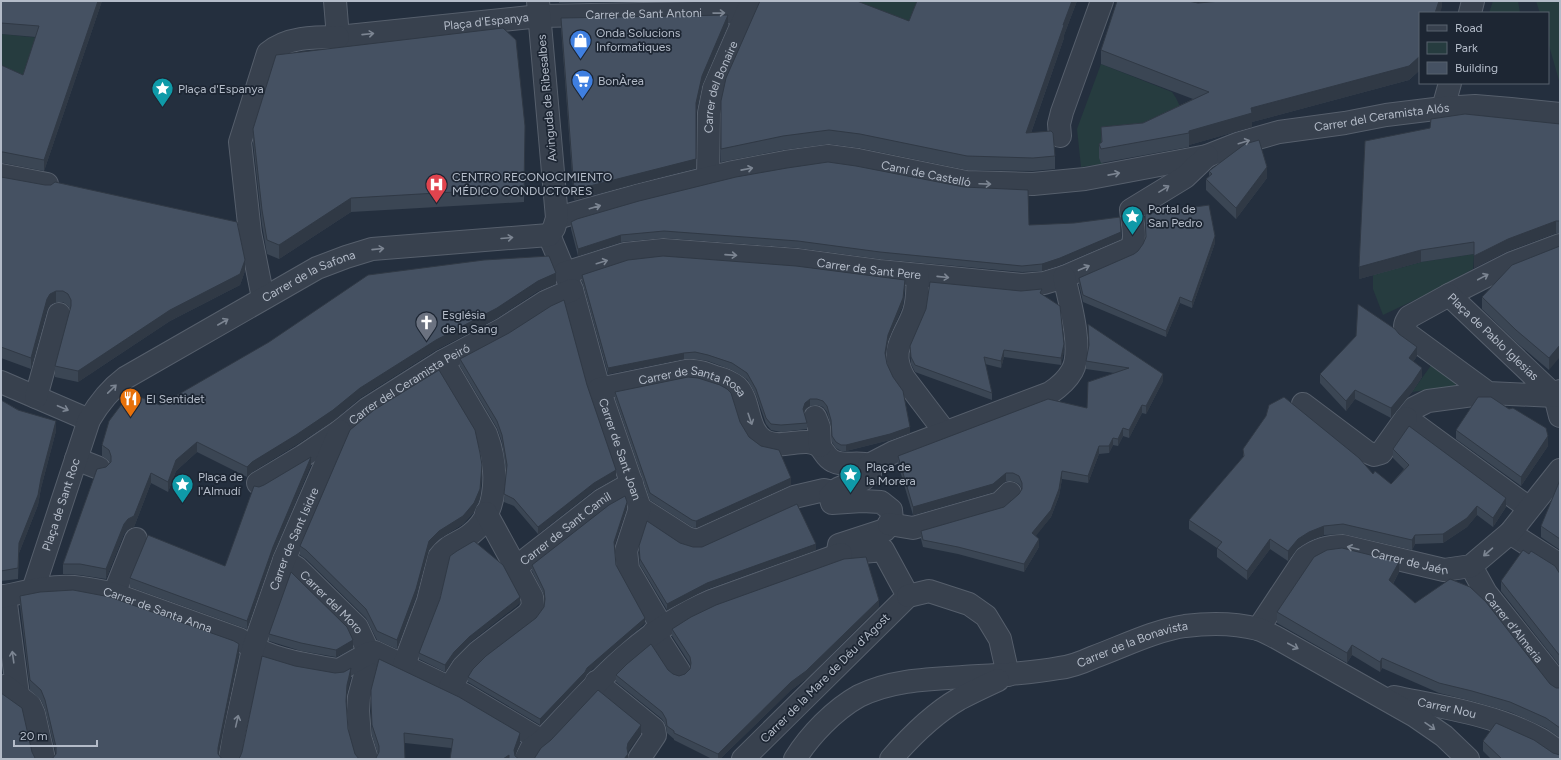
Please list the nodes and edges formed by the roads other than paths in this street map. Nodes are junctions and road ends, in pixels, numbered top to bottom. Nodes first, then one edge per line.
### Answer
1 (335, 1) edge
2 (1102, 1) edge
3 (1473, 1) edge
4 (749, 7) edge
5 (539, 9) edge
6 (1470, 12) edge
7 (338, 37) junction
8 (1450, 84) edge
9 (1442, 108) junction
10 (1560, 114) edge
11 (1060, 136) dead end
12 (1207, 156) junction
13 (1, 174) edge
14 (708, 177) junction
15 (44, 183) edge
16 (553, 226) junction
17 (1560, 245) edge
18 (918, 274) junction
19 (1064, 277) junction
20 (568, 282) junction
21 (1449, 295) junction
22 (263, 298) junction
23 (59, 314) dead end
24 (443, 361) junction
25 (1, 382) edge
26 (599, 389) junction
27 (1488, 393) junction
28 (36, 397) junction
29 (1558, 401) edge
30 (1303, 404) dead end
31 (815, 417) dead end
32 (1406, 418) junction
33 (89, 420) junction
34 (340, 431) junction
35 (945, 432) junction
36 (820, 446) junction
37 (76, 459) junction
38 (869, 465) junction
39 (99, 468) edge
40 (1560, 470) edge
41 (265, 479) dead end
42 (632, 483) junction
43 (833, 492) junction
44 (1010, 493) dead end
45 (640, 508) junction
46 (1529, 508) junction
47 (486, 513) junction
48 (889, 524) junction
49 (1510, 533) junction
50 (136, 539) dead end
51 (841, 554) junction
52 (284, 560) junction
53 (1560, 565) edge
54 (1471, 566) junction
55 (515, 568) junction
56 (33, 590) junction
57 (114, 594) junction
58 (3, 596) edge
59 (908, 596) junction
60 (658, 629) junction
61 (1258, 629) junction
62 (254, 649) junction
63 (369, 653) junction
64 (404, 665) junction
65 (679, 671) dead end
66 (1008, 675) junction
67 (596, 682) junction
68 (1560, 686) edge
69 (450, 687) junction
70 (9, 689) edge
71 (1377, 694) junction
72 (542, 741) junction
73 (1560, 753) edge
74 (44, 759) edge
75 (230, 759) edge
76 (366, 759) edge
77 (526, 759) edge
78 (639, 759) edge
79 (743, 759) edge
80 (795, 759) edge
81 (891, 759) edge
82 (1468, 759) edge

1 - 7 street
2 - 11 street
3 - 6 street
5 -> 4 street, Carrer de Sant Antoni
4 - 14 street, Carrer del Bonaire
7 -> 5 street, Plaça d'Espanya
5 - 16 street, Avinguda de Ribesalbes
7 - 22 street, Plaça d'Espanya
8 - 9 street
9 - 10 street, Carrer del Ceramista Alós
12 -> 9 street, Carrer del Ceramista Alós
14 -> 12 street, Camí de Castelló
19 -> 12 street, Carrer de Sant Pere
13 - 15 street
16 -> 14 street, Camí de Castelló
16 - 20 street, Carrer de Sant Joan
22 -> 16 street, Carrer de la Safona
21 -> 17 street
18 -> 19 street, Carrer de Sant Pere
20 -> 18 street, Carrer de Sant Pere
18 - 35 street
19 - 35 street
20 - 24 street, Carrer del Ceramista Peiró
20 - 26 street, Carrer de Sant Joan
21 - 27 street, Plaça de Pablo Iglesias
21 - 29 street, Plaça de Pablo Iglesias
33 -> 22 street, Carrer de la Safona
23 - 28 street
24 - 34 street, Carrer del Ceramista Peiró
24 - 47 street
25 - 28 street
26 -> 36 street, Carrer de Santa Rosa
26 - 42 street, Carrer de Sant Joan
27 - 29 street, Plaça de Pablo Iglesias
27 - 32 street, Plaça de Pablo Iglesias
28 -> 33 street
30 - 32 street, Plaça de Pablo Iglesias
31 - 36 street
32 - 46 street
33 - 37 street, Plaça de Sant Roc
34 - 41 street, Carrer del Ceramista Peiró
34 - 52 street, Carrer de Sant Isidre
35 - 38 street
36 - 38 street
37 - 39 street
37 - 56 street, Plaça de Sant Roc
38 - 43 street
40 - 46 street
42 - 45 street, Carrer de Sant Joan
42 - 55 street, Carrer de Sant Camil
43 - 45 street, Carrer de Sant Joan
43 - 48 street
44 - 48 street
45 - 60 street
46 - 49 street
47 - 55 street
47 - 64 street
48 - 51 street
49 - 53 street
49 -> 54 street
50 - 57 street
51 - 59 street
51 - 60 street
52 - 62 street, Carrer de Sant Isidre
52 - 63 street, Carrer del Moro
54 -> 61 street, Carrer de Jaén
54 - 68 street, Carrer d'Almeria
55 - 69 street, Carrer de Sant Camil
56 - 57 street, Carrer de Santa Anna
56 - 58 street
57 - 62 street, Carrer de Santa Anna
70 -> 58 street
59 - 66 street
59 - 79 street, Carrer de la Mare de Déu d'Agost
60 - 65 street
60 - 67 street
61 - 66 street, Carrer de la Bonavista
61 -> 71 street, Carrer Nou
62 - 63 street, Carrer de Santa Anna
75 -> 62 street, Carrer de Sant Isidre
63 - 64 street
63 - 76 street
64 - 69 street
66 - 80 street
66 - 81 street
67 - 72 street
67 - 78 street
69 - 72 street
70 - 74 street
71 - 73 street, Carrer Nou
71 -> 82 street, Carrer Nou
72 - 77 street

